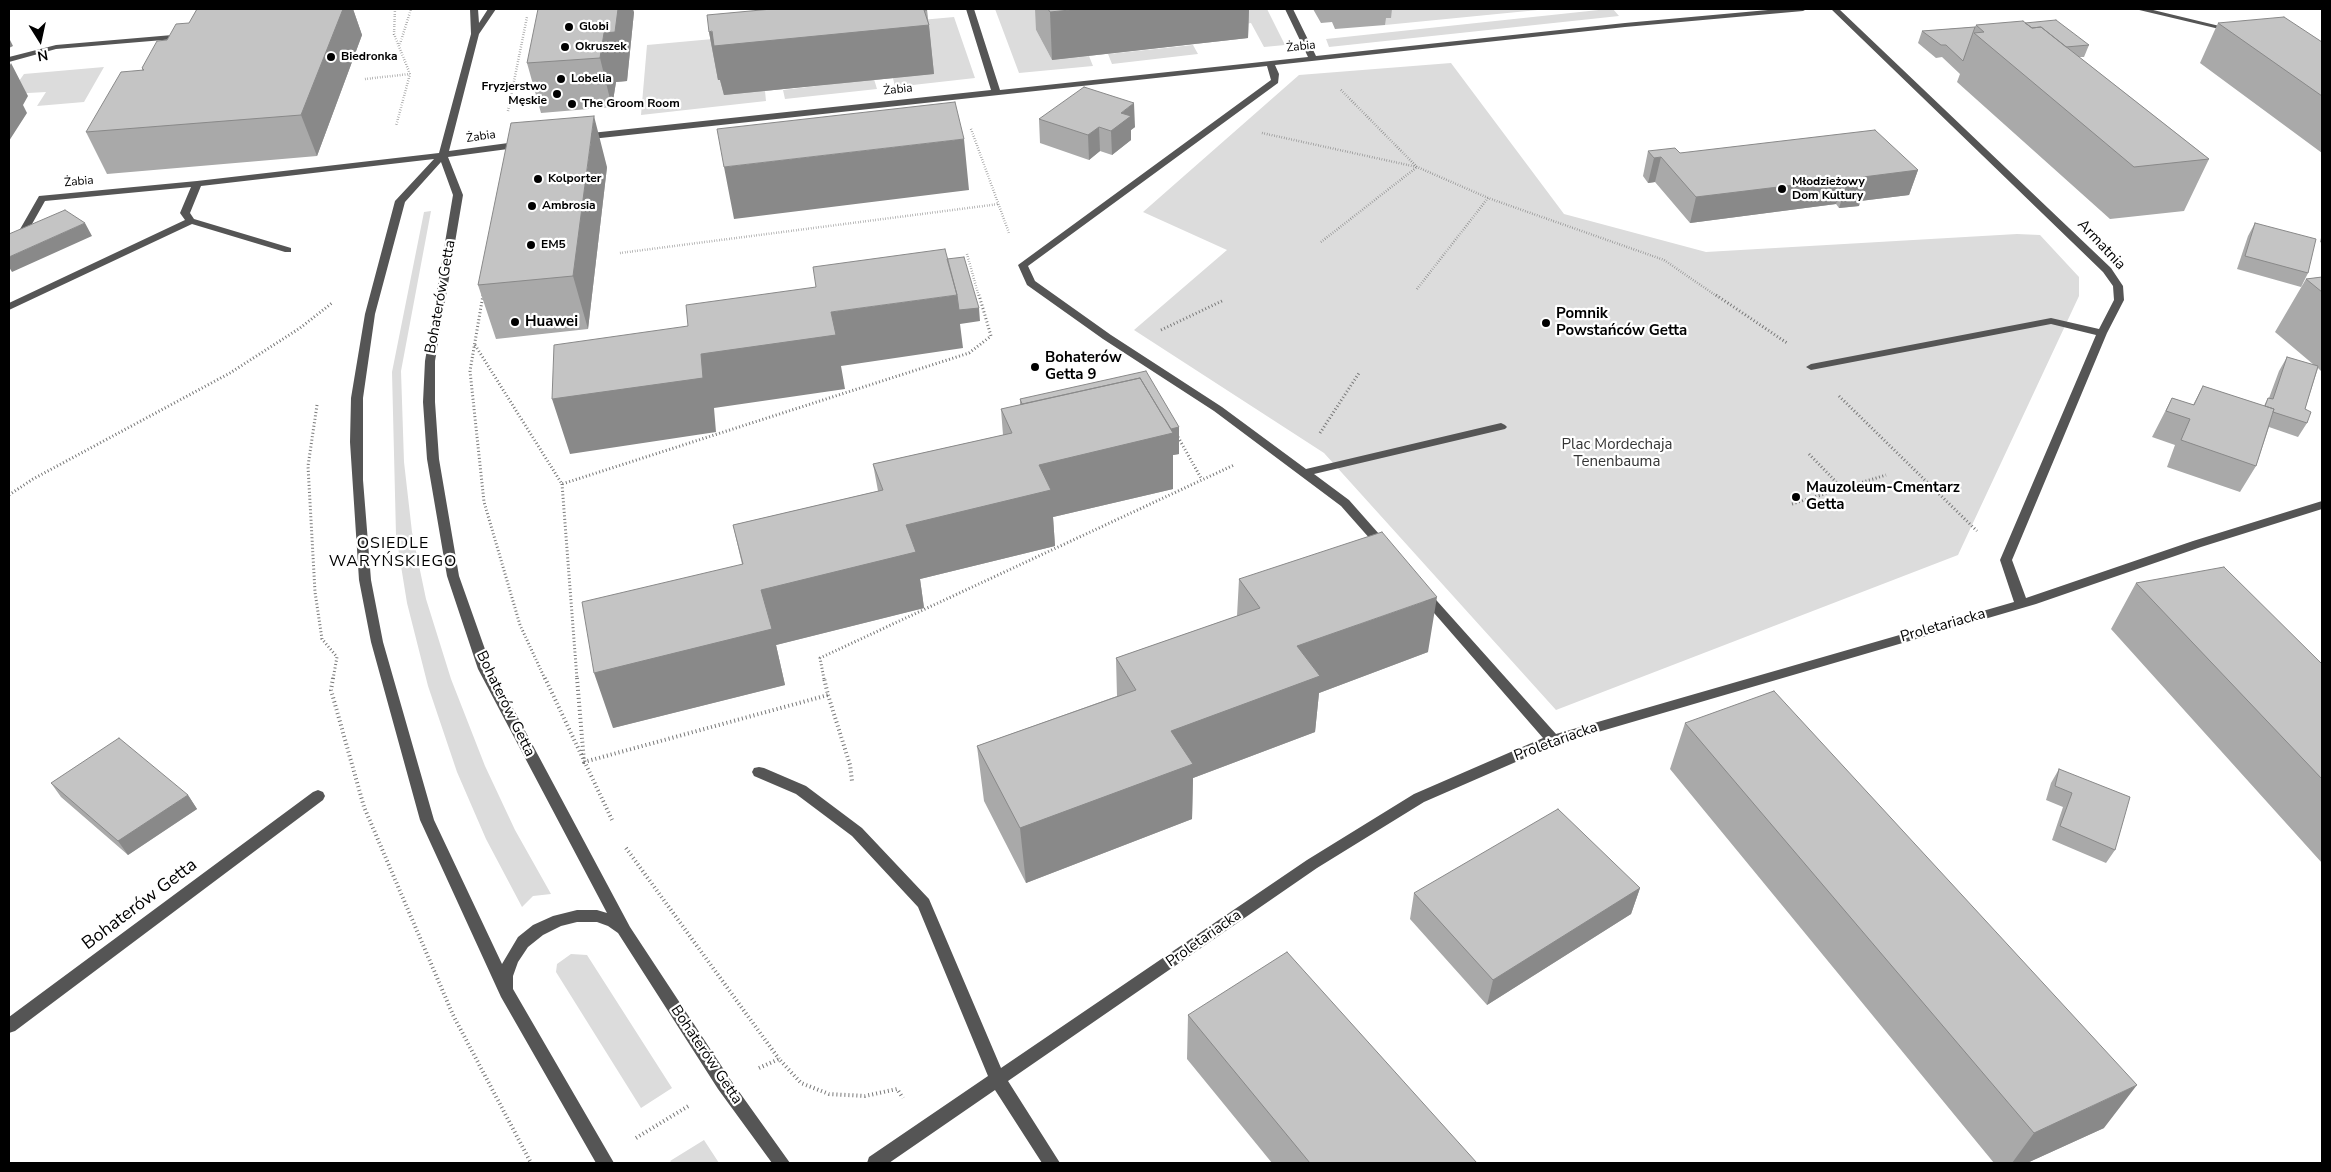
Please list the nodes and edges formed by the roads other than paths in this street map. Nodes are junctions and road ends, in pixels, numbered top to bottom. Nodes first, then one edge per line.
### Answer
1 (474, 9) edge
2 (492, 9) edge
3 (970, 9) edge
4 (1289, 9) edge
5 (1803, 9) edge
6 (1835, 9) edge
7 (2139, 9) edge
8 (2244, 33) edge
9 (475, 34) junction
10 (196, 35) edge
11 (1314, 58) junction
12 (9, 60) edge
13 (1270, 63) junction
14 (996, 92) junction
15 (570, 138) edge
16 (530, 143) edge
17 (443, 155) junction
18 (197, 184) junction
19 (191, 221) junction
20 (20, 238) edge
21 (288, 250) dead end
22 (9, 307) edge
23 (2102, 333) junction
24 (1811, 367) road end
25 (1502, 427) dead end
26 (1304, 473) junction
27 (2322, 505) edge
28 (1390, 555) edge
29 (1416, 585) edge
30 (2021, 603) junction
31 (1553, 740) junction
32 (759, 772) dead end
33 (318, 796) dead end
34 (625, 932) junction
35 (507, 992) junction
36 (9, 1026) edge
37 (998, 1081) junction
38 (605, 1163) edge
39 (782, 1163) edge
40 (875, 1163) edge
41 (1052, 1163) edge

1 - 9 street
2 - 9 street
3 - 14 street
4 - 11 street
5 - 11 street, Żabia
6 - 23 street, Armatnia
7 - 8 street
9 - 17 street
10 - 12 street
11 - 13 street, Żabia
13 - 14 street, Żabia
13 - 26 street
14 - 15 street, Żabia
16 - 17 street, Żabia
17 - 18 street, Żabia
17 - 34 street, Bohaterów Getta
17 - 35 street
18 - 19 street
18 - 20 street, Żabia
19 - 21 street
19 - 22 street
23 - 24 street
23 - 30 street, Armatnia
25 - 26 street
26 - 28 street
27 - 30 street, Proletariacka
29 - 31 street
30 - 31 street, Proletariacka
31 - 37 street, Proletariacka
32 - 37 street
33 - 36 street, Bohaterów Getta
34 - 35 street
34 - 39 street, Bohaterów Getta
35 - 38 street
37 - 40 street, Proletariacka
37 - 41 street

